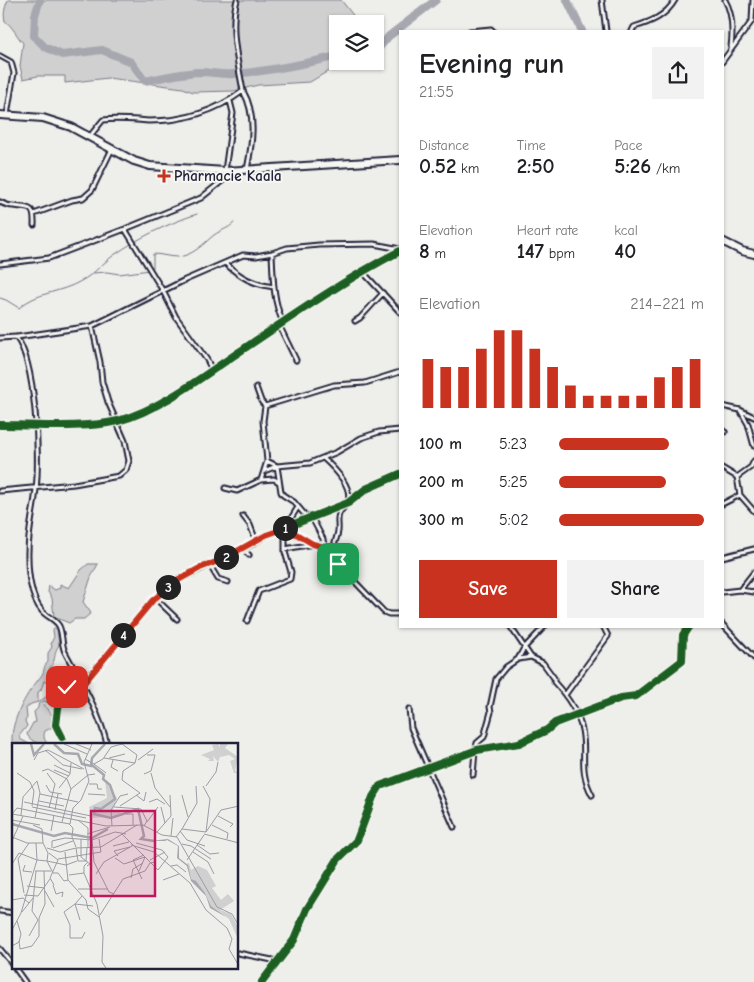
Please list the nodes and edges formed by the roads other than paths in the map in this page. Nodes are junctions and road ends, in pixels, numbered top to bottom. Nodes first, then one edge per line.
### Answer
1 (237, 0) edge
2 (602, 0) edge
3 (675, 0) edge
4 (725, 0) edge
5 (753, 0) edge
6 (606, 30) edge
7 (632, 30) edge
8 (731, 48) junction
9 (0, 56) edge
10 (724, 59) edge
11 (244, 91) junction
12 (230, 101) junction
13 (4, 115) edge
14 (90, 136) junction
15 (112, 149) junction
16 (399, 160) edge
17 (247, 170) junction
18 (224, 171) junction
19 (235, 171) junction
20 (0, 202) edge
21 (34, 214) junction
22 (34, 224) dead end
23 (125, 229) junction
24 (724, 242) edge
25 (399, 250) edge
26 (399, 251) edge
27 (272, 253) junction
28 (754, 254) edge
29 (0, 264) edge
30 (225, 264) junction
31 (362, 271) junction
32 (274, 287) junction
33 (162, 291) junction
34 (383, 293) junction
35 (399, 311) edge
36 (355, 321) dead end
37 (281, 324) junction
38 (92, 326) junction
39 (16, 337) junction
40 (0, 338) edge
41 (296, 360) dead end
42 (212, 371) junction
43 (399, 372) edge
44 (256, 387) dead end
45 (265, 406) junction
46 (724, 406) edge
47 (740, 410) junction
48 (754, 417) edge
49 (116, 421) junction
50 (0, 425) edge
51 (37, 425) junction
52 (399, 430) edge
53 (754, 446) edge
54 (323, 458) junction
55 (267, 461) junction
56 (754, 461) edge
57 (277, 466) junction
58 (724, 469) edge
59 (264, 471) junction
60 (399, 474) edge
61 (737, 477) junction
62 (262, 480) junction
63 (280, 483) junction
64 (36, 487) junction
65 (225, 488) dead end
66 (0, 491) edge
67 (740, 495) junction
68 (348, 503) junction
69 (724, 503) edge
70 (298, 507) junction
71 (754, 511) edge
72 (243, 516) dead end
73 (312, 518) junction
74 (286, 528) junction
75 (256, 541) junction
76 (313, 544) junction
77 (324, 547) junction
78 (243, 548) junction
79 (285, 549) junction
80 (754, 549) edge
81 (249, 556) dead end
82 (724, 556) edge
83 (332, 557) junction
84 (209, 564) junction
85 (754, 572) edge
86 (228, 582) dead end
87 (740, 590) junction
88 (724, 592) edge
89 (754, 592) edge
90 (155, 598) junction
91 (399, 614) edge
92 (177, 620) dead end
93 (246, 621) dead end
94 (724, 626) edge
95 (511, 628) edge
96 (543, 628) edge
97 (604, 628) edge
98 (688, 628) edge
99 (524, 648) junction
100 (530, 657) junction
101 (754, 658) edge
102 (518, 659) junction
103 (84, 683) junction
104 (565, 695) junction
105 (409, 709) dead end
106 (576, 716) junction
107 (62, 737) dead end
108 (107, 743) edge
109 (475, 751) junction
110 (428, 768) junction
111 (473, 775) dead end
112 (592, 795) dead end
113 (454, 827) dead end
114 (0, 949) edge
115 (239, 953) edge
116 (277, 961) junction
117 (12, 963) edge
118 (17, 970) edge
119 (25, 982) edge
120 (262, 982) edge

1 - 11 street
2 - 6 street
3 - 7 street
4 - 8 street
5 - 8 street
8 - 10 street
9 - 13 street
11 - 12 street
11 - 17 street
12 - 14 street
12 - 18 street
13 - 14 highway
14 - 15 highway
15 - 18 highway
15 - 21 street
16 - 17 highway
17 - 19 highway
18 - 19 highway
19 - 23 street
20 - 21 street
21 - 22 street
23 - 29 street
23 - 33 street
24 - 28 highway
25 - 27 street
26 - 31 street
27 - 30 street
27 - 32 street
30 - 32 street
30 - 33 street
31 - 34 street
31 - 37 street
32 - 37 street
33 - 38 street
33 - 42 street
34 - 35 street
34 - 36 street
37 - 41 street
37 - 42 street
38 - 39 street
38 - 49 street
39 - 40 street
39 - 51 street
42 - 49 street
43 - 45 street
44 - 45 street
45 - 55 street
46 - 47 street
47 - 48 street
47 - 53 street
49 - 51 street
49 - 64 street
50 - 51 street
51 - 64 street
52 - 54 street
54 - 57 street
54 - 68 street
55 - 57 street
55 - 59 street
56 - 61 street
57 - 59 street
57 - 63 street
58 - 61 street
59 - 62 street
60 - 68 street
61 - 67 street
62 - 63 street
62 - 65 street
63 - 70 street
64 - 66 street
64 - 103 street
67 - 69 street
67 - 71 street
68 - 73 street
68 - 83 street
70 - 73 street
70 - 74 street
72 - 75 street
73 - 74 street
73 - 77 street
74 - 75 street
74 - 76 street
74 - 79 street
75 - 78 street
76 - 77 street
76 - 79 street
77 - 83 street
78 - 81 street
78 - 84 street
79 - 93 street
80 - 82 street
83 - 91 street
84 - 86 street
84 - 90 street
85 - 87 street
87 - 88 street
87 - 89 street
90 - 92 street
90 - 103 street
94 - 101 street
95 - 99 street
96 - 99 street
97 - 104 street
98 - 106 street
99 - 100 street
99 - 102 street
100 - 102 street
100 - 104 street
102 - 109 street
103 - 107 street
103 - 108 street
104 - 106 street
105 - 110 street
106 - 109 street
106 - 112 street
109 - 110 street
109 - 111 street
110 - 113 street
110 - 116 street
114 - 117 street
115 - 116 street
116 - 120 street
118 - 119 street

